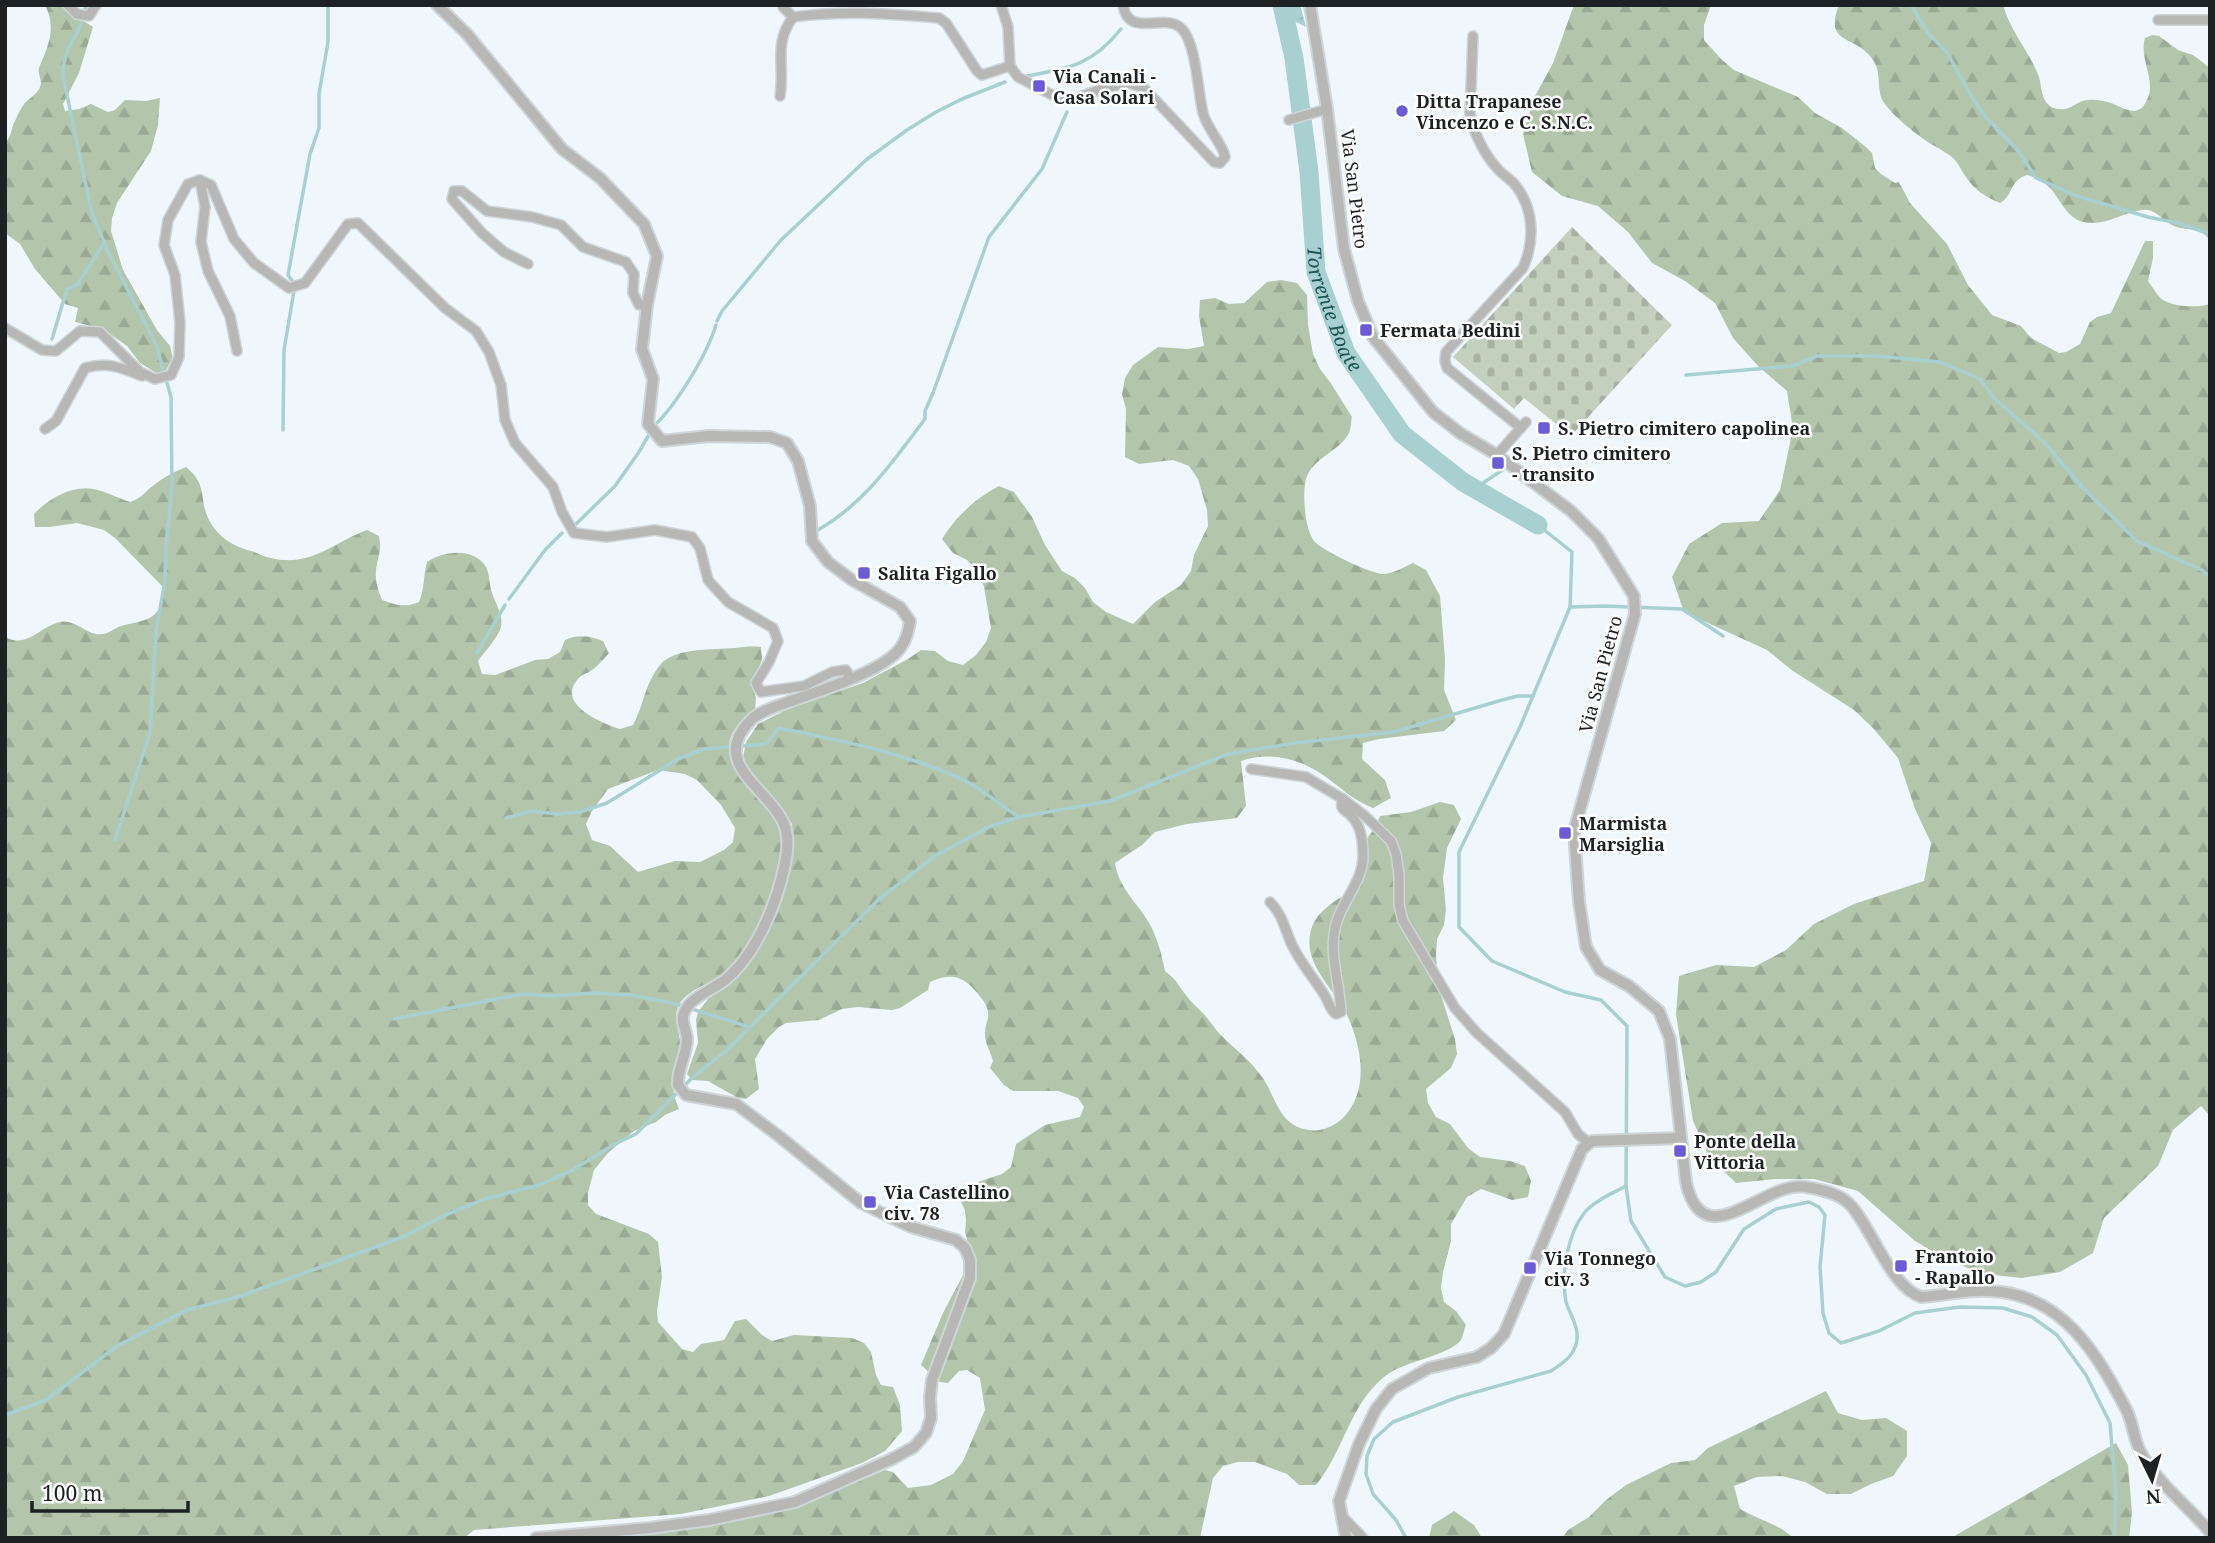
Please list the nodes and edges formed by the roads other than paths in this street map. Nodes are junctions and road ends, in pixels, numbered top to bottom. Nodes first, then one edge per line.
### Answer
1 (68, 5) edge
2 (96, 5) edge
3 (437, 5) edge
4 (1002, 5) edge
5 (1123, 5) edge
6 (1310, 5) edge
7 (783, 7) dead end
8 (793, 17) junction
9 (2158, 20) dead end
10 (2210, 20) edge
11 (1473, 36) dead end
12 (1010, 66) junction
13 (780, 96) dead end
14 (1327, 109) junction
15 (1293, 119) dead end
16 (200, 180) junction
17 (528, 264) dead end
18 (647, 305) junction
19 (5, 328) edge
20 (237, 351) dead end
21 (148, 376) junction
22 (45, 429) dead end
23 (1497, 456) junction
24 (850, 678) junction
25 (1251, 769) dead end
26 (1343, 799) junction
27 (1270, 902) dead end
28 (1681, 1138) junction
29 (1588, 1142) junction
30 (1341, 1515) junction
31 (2209, 1531) edge
32 (536, 1538) edge
33 (1346, 1538) edge
34 (1363, 1538) edge

1 - 2 street
3 - 18 street
4 - 12 street
5 - 12 street
6 - 14 street, Via San Pietro
7 - 8 street
8 - 12 street
8 - 13 street
9 - 10 street
11 - 23 street
14 - 15 street
14 - 23 street, Via San Pietro
16 - 20 street
16 - 21 street
16 - 24 street
17 - 18 street
18 - 24 street
19 - 21 street
21 - 22 street
23 - 28 street, Via San Pietro
24 - 32 street
25 - 26 street
26 - 27 street
26 - 29 street
28 - 29 street
28 - 31 street, Via San Pietro
29 - 30 street
30 - 33 street
30 - 34 street

